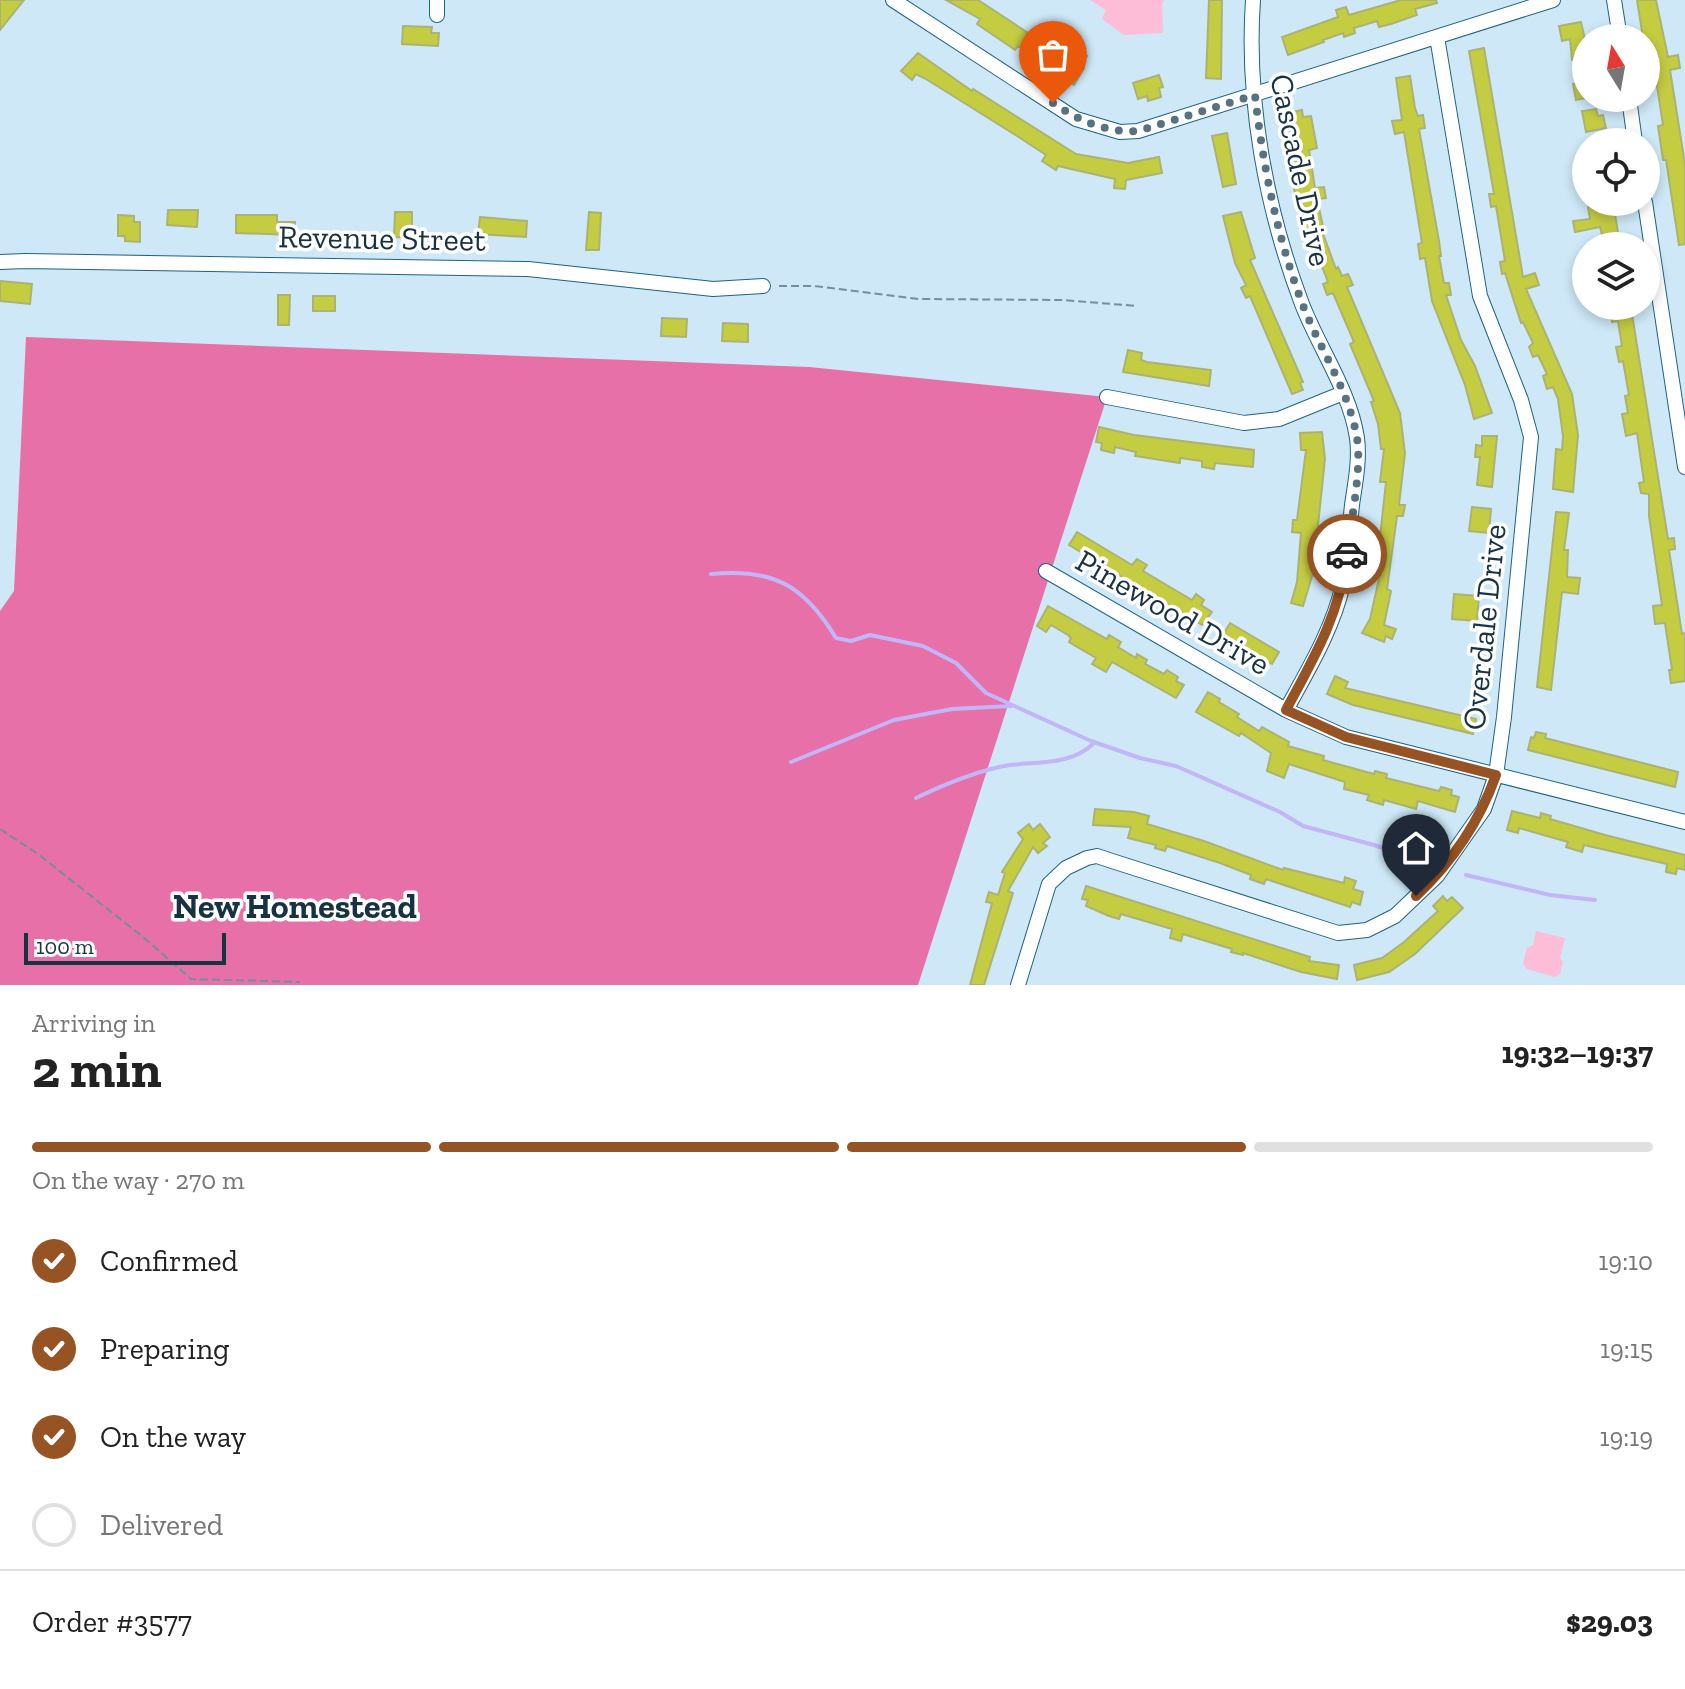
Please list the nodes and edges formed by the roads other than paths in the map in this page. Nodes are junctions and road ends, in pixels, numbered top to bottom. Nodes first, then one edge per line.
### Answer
1 (1253, 0) edge
2 (1553, 0) edge
3 (1614, 0) edge
4 (898, 3) edge
5 (1618, 24) edge
6 (1437, 37) junction
7 (1255, 95) junction
8 (1647, 216) edge
9 (0, 262) edge
10 (763, 286) road end
11 (1343, 393) junction
12 (1107, 397) dead end
13 (1685, 467) edge
14 (1046, 571) dead end
15 (1286, 710) junction
16 (1496, 775) junction
17 (1685, 822) edge
18 (1018, 985) edge

1 - 7 street, Cascade Drive
2 - 6 street
3 - 5 street
4 - 7 street
6 - 7 street
6 - 16 street, Overdale Drive
7 - 11 street, Cascade Drive
8 - 13 street
9 - 10 street, Revenue Street
11 - 12 street
11 - 15 street, Cascade Drive
14 - 15 street, Pinewood Drive
15 - 16 street, Pinewood Drive
16 - 17 street, Pinewood Drive
16 - 18 street, Overdale Drive

